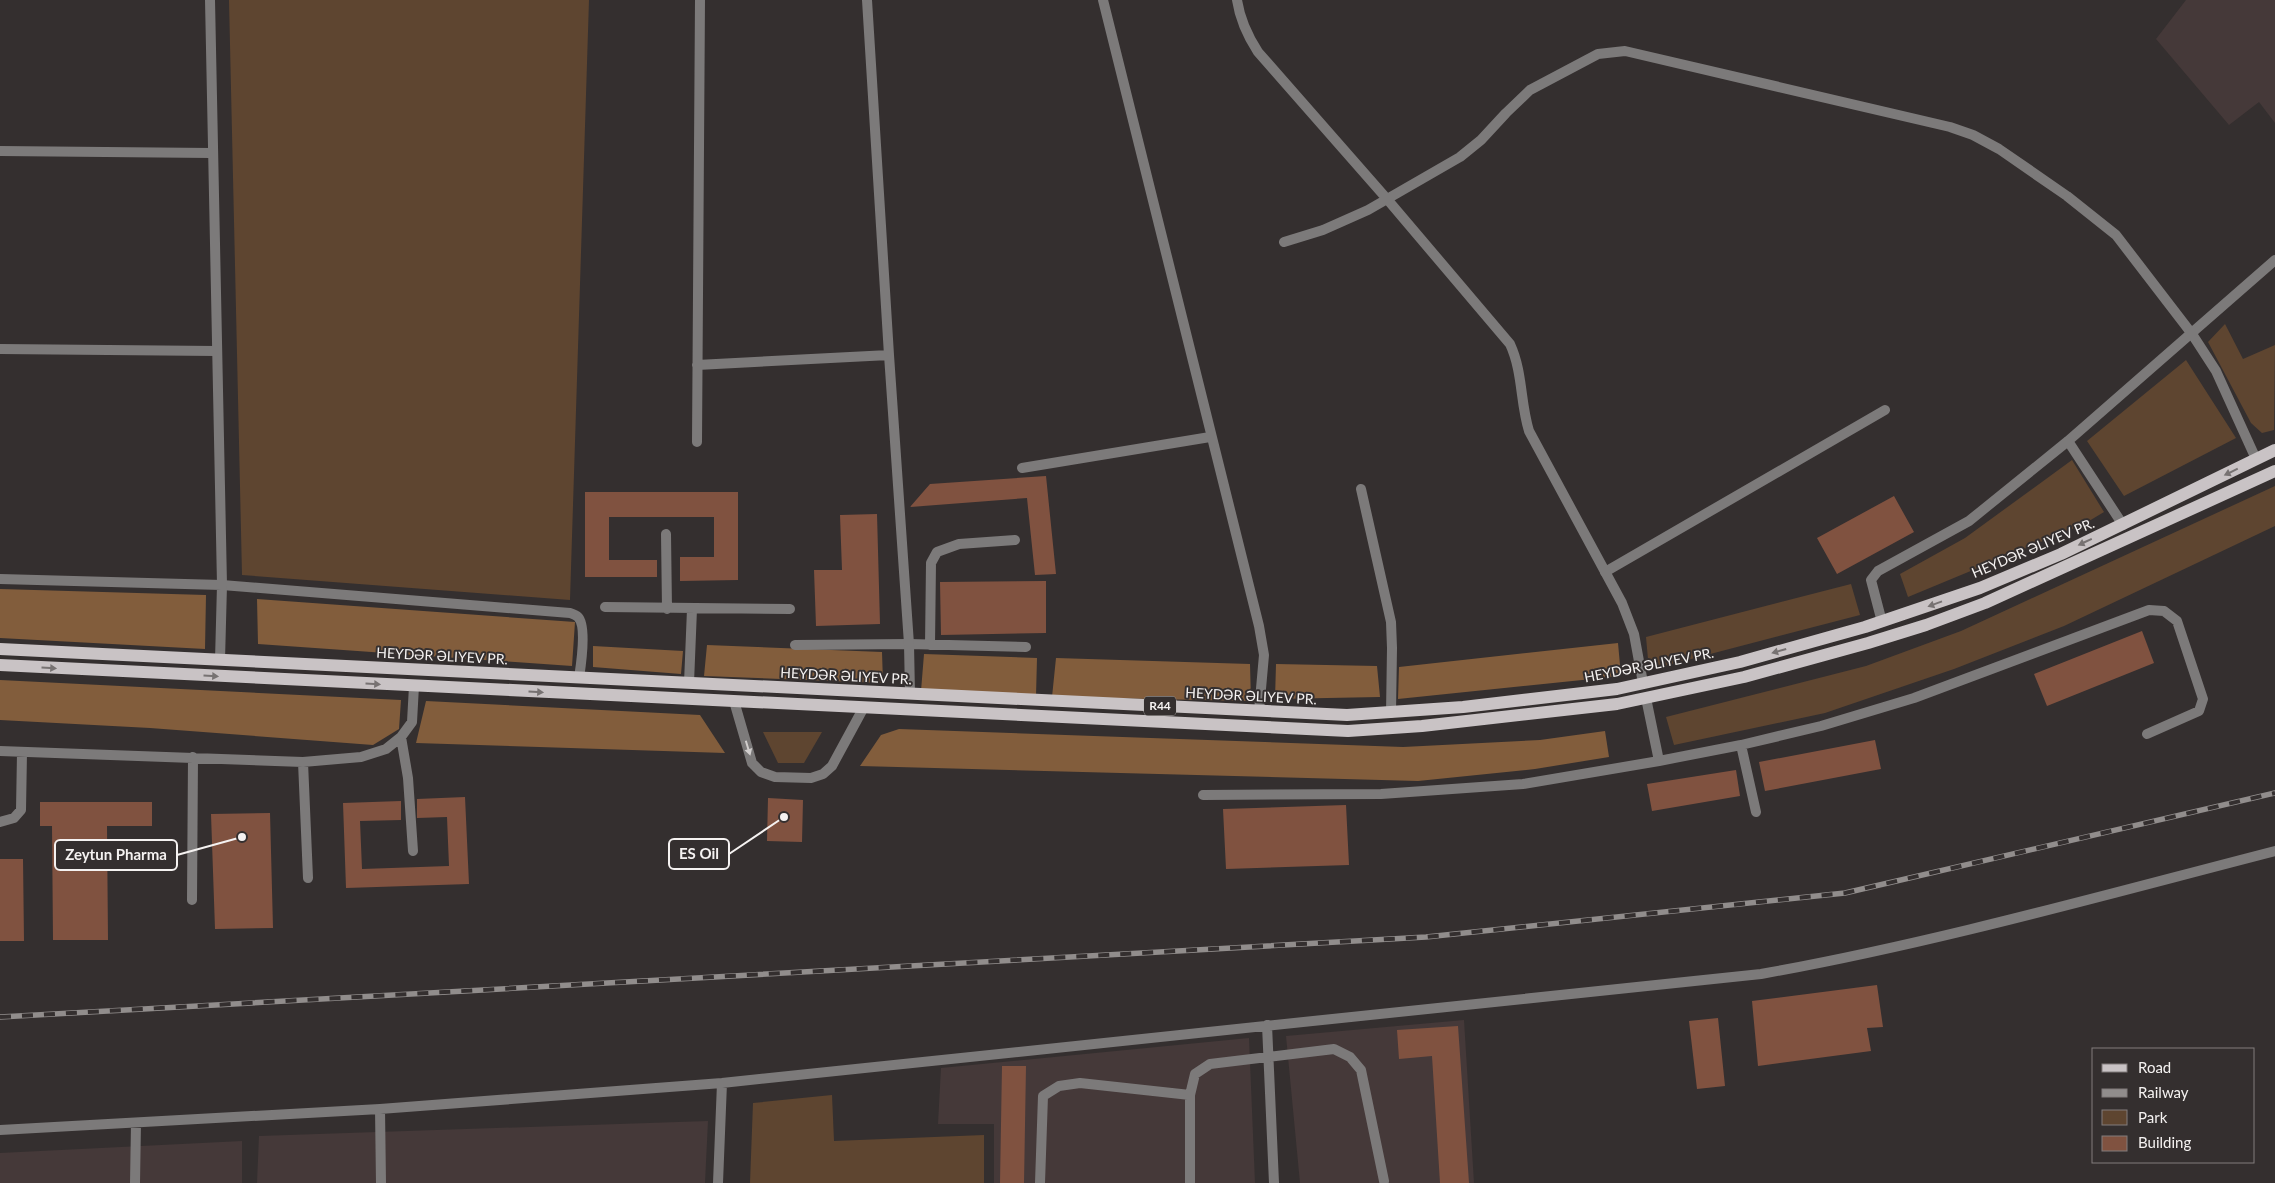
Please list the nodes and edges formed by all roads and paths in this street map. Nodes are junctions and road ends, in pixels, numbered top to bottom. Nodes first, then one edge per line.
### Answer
1 (210, 0) edge
2 (700, 0) edge
3 (867, 0) edge
4 (1103, 0) edge
5 (1237, 0) edge
6 (0, 152) edge
7 (211, 152) junction
8 (1387, 199) junction
9 (1284, 242) dead end
10 (2275, 260) edge
11 (2192, 334) junction
12 (0, 349) edge
13 (216, 351) junction
14 (889, 355) junction
15 (697, 365) junction
16 (1885, 410) dead end
17 (1210, 437) junction
18 (2068, 440) junction
19 (697, 442) dead end
20 (2275, 450) edge
21 (2256, 459) junction
22 (1022, 468) dead end
23 (2275, 472) edge
24 (1362, 489) dead end
25 (2123, 524) junction
26 (666, 534) dead end
27 (1015, 540) dead end
28 (1605, 572) junction
29 (0, 579) edge
30 (222, 585) junction
31 (605, 607) dead end
32 (790, 608) dead end
33 (667, 609) junction
34 (692, 609) junction
35 (1882, 622) junction
36 (910, 644) junction
37 (930, 644) junction
38 (795, 645) dead end
39 (1026, 648) dead end
40 (0, 649) edge
41 (220, 660) junction
42 (0, 665) edge
43 (580, 678) junction
44 (689, 683) junction
45 (1643, 683) junction
46 (414, 686) junction
47 (910, 694) junction
48 (1646, 698) junction
49 (734, 701) junction
50 (864, 707) junction
51 (1259, 711) junction
52 (1391, 713) junction
53 (2147, 734) dead end
54 (401, 737) junction
55 (1741, 745) junction
56 (0, 751) edge
57 (22, 753) junction
58 (193, 758) junction
59 (1659, 761) junction
60 (304, 762) junction
61 (1203, 795) dead end
62 (1756, 812) dead end
63 (0, 822) edge
64 (413, 850) dead end
65 (2275, 851) edge
66 (308, 878) dead end
67 (192, 900) dead end
68 (1267, 1025) junction
69 (1268, 1057) junction
70 (722, 1083) junction
71 (1190, 1095) junction
72 (380, 1109) junction
73 (136, 1123) junction
74 (0, 1130) edge
75 (1384, 1181) dead end
76 (135, 1183) edge
77 (381, 1183) edge
78 (718, 1183) edge
79 (1040, 1183) edge
80 (1190, 1183) edge
81 (1274, 1183) edge

1 - 7 street
2 - 15 street
3 - 14 street
4 - 17 street
5 - 8 street
6 - 7 street
7 - 13 street
8 - 9 street
8 - 11 street
8 - 28 street
10 - 11 street
11 - 18 street
11 - 21 street
12 - 13 street
13 - 30 street
14 - 15 street
14 - 36 street
15 - 19 street
16 - 28 street
17 - 22 street
17 - 51 street
18 - 25 street
18 - 35 street
20 - 21 main road, HEYDƏR ƏLIYEV PR. / R44
21 -> 25 main road, HEYDƏR ƏLIYEV PR. / R44
23 - 48 main road, HEYDƏR ƏLIYEV PR. / R44
24 - 52 street
25 -> 35 main road, HEYDƏR ƏLIYEV PR. / R44
26 - 33 street
27 - 37 street
28 - 45 street
29 - 30 street
30 - 41 street
30 - 43 street
31 - 33 street
32 - 34 street
33 - 34 street
34 - 44 street
35 -> 45 main road, HEYDƏR ƏLIYEV PR. / R44
36 - 37 street
36 - 38 street
36 - 47 street
37 - 39 street
40 - 41 main road, HEYDƏR ƏLIYEV PR. / R44
41 - 43 main road, HEYDƏR ƏLIYEV PR. / R44
42 -> 46 main road, HEYDƏR ƏLIYEV PR. / R44
43 - 44 main road, HEYDƏR ƏLIYEV PR. / R44
44 - 47 main road, HEYDƏR ƏLIYEV PR. / R44
45 - 52 main road, HEYDƏR ƏLIYEV PR. / R44
46 -> 49 main road, HEYDƏR ƏLIYEV PR. / R44
46 - 54 street
47 - 51 main road, HEYDƏR ƏLIYEV PR. / R44
48 - 50 main road, HEYDƏR ƏLIYEV PR. / R44
48 - 59 street
49 - 50 main road, HEYDƏR ƏLIYEV PR. / R44
49 -> 50 street
51 - 52 main road, HEYDƏR ƏLIYEV PR. / R44
53 - 55 street
54 - 60 street
54 - 64 street
55 - 59 street
55 - 62 street
56 - 57 street
57 - 58 street
57 - 63 street
58 - 60 street
58 - 67 street
59 - 61 street
60 - 66 street
65 - 68 street
68 - 69 street
68 - 70 street
69 - 71 street
69 - 75 street
69 - 81 street
70 - 72 street
70 - 78 street
71 - 79 street
71 - 80 street
72 - 73 street
72 - 77 street
73 - 74 street
73 - 76 street

